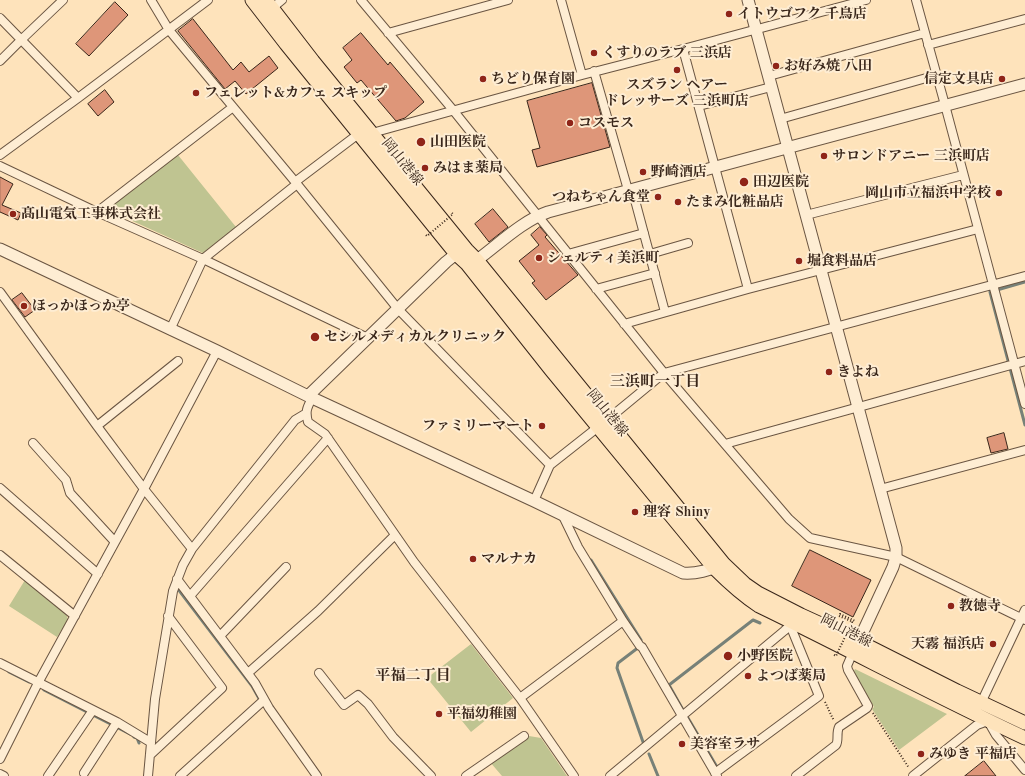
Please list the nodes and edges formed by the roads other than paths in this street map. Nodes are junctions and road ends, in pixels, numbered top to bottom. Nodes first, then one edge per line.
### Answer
1 (63, 0) edge
2 (151, 0) edge
3 (208, 0) edge
4 (252, 0) edge
5 (361, 0) edge
6 (508, 0) edge
7 (561, 0) edge
8 (748, 0) edge
9 (866, 0) edge
10 (916, 0) edge
11 (271, 6) edge
12 (0, 18) edge
13 (1025, 19) edge
14 (756, 29) junction
15 (169, 30) junction
16 (388, 33) junction
17 (925, 33) junction
18 (21, 40) junction
19 (928, 45) junction
20 (683, 49) junction
21 (0, 61) edge
22 (594, 72) junction
23 (582, 75) junction
24 (937, 76) junction
25 (770, 81) junction
26 (1025, 84) edge
27 (78, 98) junction
28 (945, 105) junction
29 (699, 106) junction
30 (233, 107) junction
31 (452, 110) junction
32 (780, 119) junction
33 (366, 134) junction
34 (788, 147) junction
35 (0, 154) edge
36 (0, 166) edge
37 (716, 167) junction
38 (963, 175) junction
39 (296, 183) junction
40 (630, 190) junction
41 (97, 212) junction
42 (806, 215) junction
43 (537, 216) junction
44 (978, 229) junction
45 (644, 233) junction
46 (688, 243) dead end
47 (0, 249) edge
48 (461, 252) junction
49 (568, 254) junction
50 (650, 254) junction
51 (203, 258) junction
52 (472, 262) junction
53 (821, 271) junction
54 (655, 274) junction
55 (1025, 276) edge
56 (994, 288) junction
57 (596, 289) junction
58 (748, 289) junction
59 (0, 292) edge
60 (398, 309) junction
61 (665, 312) junction
62 (624, 324) junction
63 (836, 327) junction
64 (170, 330) junction
65 (368, 338) junction
66 (216, 351) junction
67 (178, 361) dead end
68 (1025, 361) edge
69 (1011, 365) junction
70 (664, 373) junction
71 (310, 397) junction
72 (1025, 404) edge
73 (858, 407) junction
74 (305, 414) junction
75 (603, 424) junction
76 (97, 426) junction
77 (328, 438) junction
78 (33, 444) dead end
79 (725, 444) junction
80 (1025, 450) edge
81 (550, 465) junction
82 (0, 488) edge
83 (144, 489) junction
84 (880, 489) junction
85 (534, 501) junction
86 (562, 514) junction
87 (395, 535) junction
88 (115, 542) junction
89 (192, 549) junction
90 (896, 557) junction
91 (1, 558) edge
92 (719, 566) junction
93 (286, 567) dead end
94 (98, 574) junction
95 (177, 579) junction
96 (190, 596) junction
97 (75, 616) junction
98 (168, 616) junction
99 (1024, 617) edge
100 (623, 621) junction
101 (795, 621) junction
102 (220, 636) junction
103 (856, 647) junction
104 (0, 663) edge
105 (248, 673) junction
106 (319, 673) dead end
107 (38, 683) junction
108 (520, 698) junction
109 (262, 702) junction
110 (982, 702) junction
111 (91, 713) junction
112 (682, 716) junction
113 (982, 718) junction
114 (1025, 723) edge
115 (115, 725) junction
116 (524, 736) dead end
117 (1025, 738) edge
118 (150, 742) junction
119 (150, 755) junction
120 (0, 758) edge
121 (1025, 770) edge
122 (84, 773) dead end
123 (717, 773) edge
124 (0, 774) edge
125 (4, 776) edge
126 (48, 776) edge
127 (148, 776) edge
128 (180, 776) edge
129 (317, 776) edge
130 (431, 776) edge
131 (466, 776) edge
132 (574, 776) edge
133 (610, 776) edge
134 (796, 776) edge
135 (913, 776) edge

1 - 18 street
2 - 15 street
3 - 15 street
4 - 11 main road, 岡山港線
5 - 16 street
6 - 16 street
7 - 23 street
8 - 14 street
9 - 14 street
10 - 17 street
11 - 33 main road, 岡山港線
12 - 18 street
13 - 19 street
14 - 20 street
14 - 25 street
15 - 27 street
15 - 30 street
16 - 31 street
17 - 19 street
17 - 25 street
18 - 21 street
18 - 27 street
19 - 24 street
20 - 22 street
20 - 29 street
22 - 23 street
22 - 40 street
23 - 31 street
24 - 28 street
24 - 32 street
25 - 29 street
25 - 32 street
26 - 28 street
27 - 35 street
28 - 34 street
28 - 38 street
29 - 37 street
30 - 39 street
30 - 41 street
31 - 33 street
31 - 43 street
32 - 34 street
33 - 39 street
33 - 48 main road, 岡山港線
34 - 37 street
34 - 42 street
36 - 41 street
37 - 40 street
37 - 58 street
38 - 42 street
38 - 44 street
39 - 51 street
39 - 60 street
40 - 43 street
40 - 45 street
41 - 51 street
42 - 53 street
43 - 49 street
43 - 52 street
44 - 53 street
44 - 56 street
45 - 49 street
45 - 50 street
46 - 50 street
47 - 64 street
48 - 52 main road, 岡山港線
48 - 60 street
49 - 57 street
50 - 54 street
51 - 64 street
51 - 65 street
52 - 75 main road, 岡山港線
53 - 58 street
53 - 63 street
54 - 57 street
54 - 61 street
55 - 56 street
56 - 63 street
56 - 69 street
57 - 62 street
58 - 61 street
59 - 76 street
60 - 65 street
60 - 81 street
61 - 62 street
62 - 70 street
63 - 70 street
63 - 73 street
64 - 66 street
65 - 71 street
66 - 71 street
66 - 83 street
67 - 76 street
68 - 69 street
69 - 72 street
69 - 73 street
70 - 75 street
70 - 79 street
71 - 74 street
71 - 85 street
73 - 79 street
73 - 84 street
74 - 77 street
74 - 89 street
75 - 81 street
75 - 92 main road, 岡山港線
76 - 83 street
77 - 87 street
77 - 96 street
78 - 88 street
79 - 90 street
80 - 84 street
81 - 85 street
82 - 94 street
83 - 88 street
83 - 89 street
84 - 90 street
85 - 86 street
86 - 92 street
86 - 100 street
87 - 105 street
87 - 108 street
88 - 94 street
89 - 95 street
90 - 99 street
90 - 103 street
91 - 97 street
92 - 101 main road, 岡山港線
93 - 102 street
94 - 97 street
95 - 96 street
95 - 98 street
96 - 102 street
97 - 107 street
98 - 118 street
98 - 119 street
99 - 110 street
100 - 108 street
100 - 112 street
101 - 103 main road, 岡山港線
101 - 112 street
101 - 123 street
102 - 105 street
103 - 110 main road, 岡山港線
103 - 113 main road, 岡山港線
103 - 134 street
104 - 107 street
105 - 109 street
106 - 130 street
107 - 111 street
107 - 120 street
108 - 132 street
109 - 128 street
109 - 129 street
110 - 113 street
110 - 114 main road, 岡山港線
111 - 115 street
111 - 126 street
112 - 123 street
112 - 133 street
113 - 117 main road, 岡山港線
113 - 121 street
113 - 135 street
115 - 118 street
115 - 122 street
116 - 131 street
118 - 119 street
119 - 127 street
124 - 125 street

